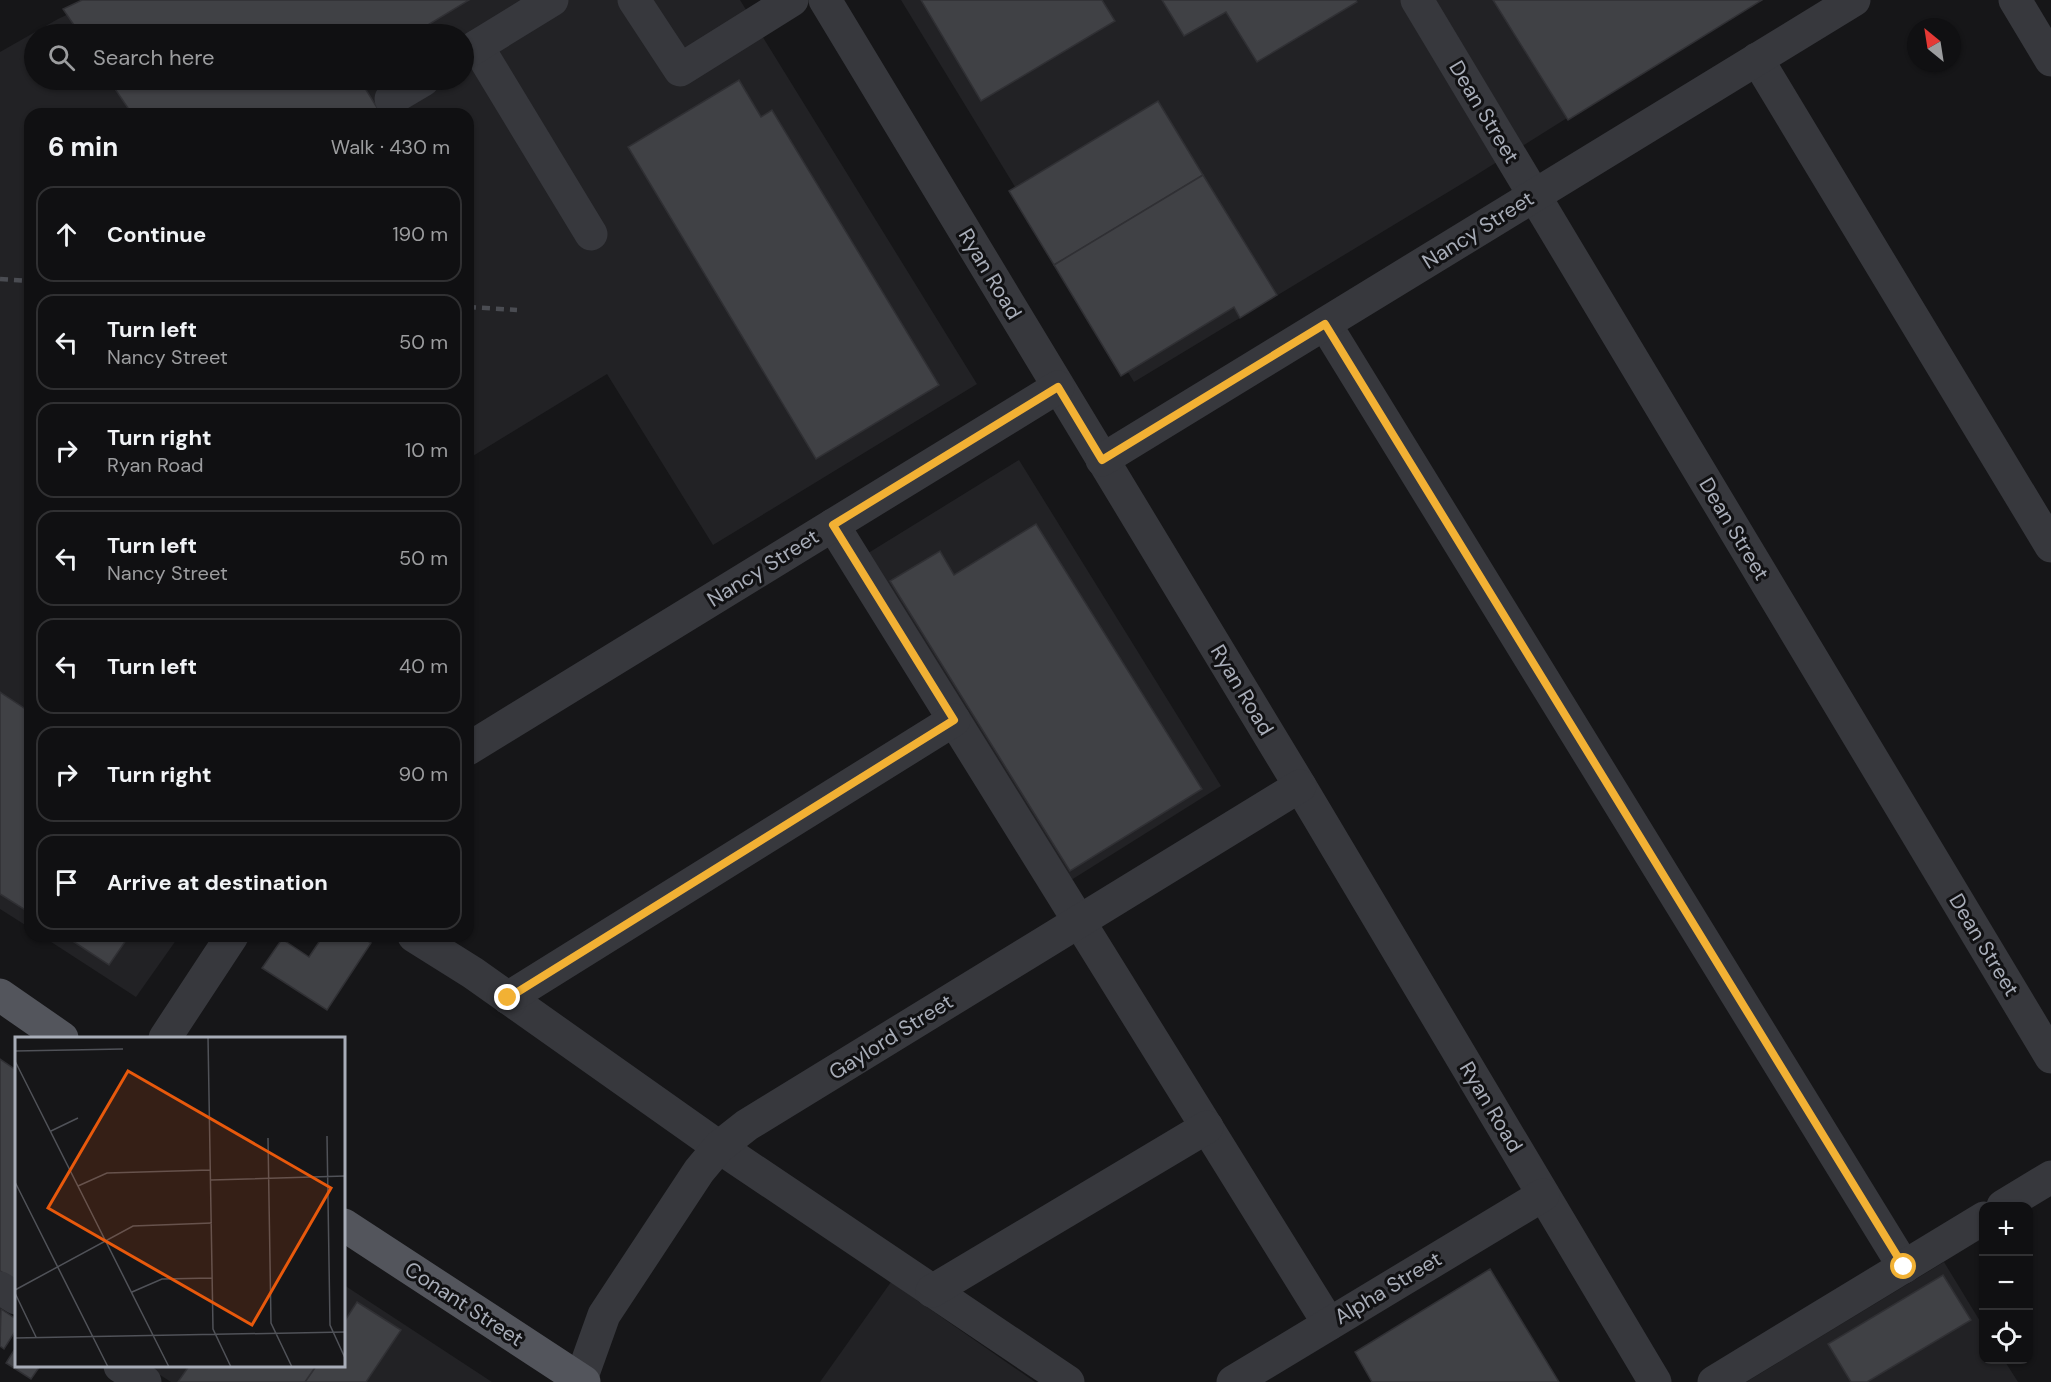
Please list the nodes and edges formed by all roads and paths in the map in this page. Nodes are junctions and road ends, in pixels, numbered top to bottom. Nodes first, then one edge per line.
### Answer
1 (552, 0) edge
2 (633, 0) edge
3 (792, 0) edge
4 (825, 0) edge
5 (1417, 0) edge
6 (1854, 0) edge
7 (2015, 0) edge
8 (474, 48) edge
9 (474, 56) edge
10 (1757, 59) junction
11 (2051, 60) edge
12 (407, 90) edge
13 (392, 99) dead end
14 (1533, 195) junction
15 (591, 234) dead end
16 (1325, 324) junction
17 (1058, 387) junction
18 (1102, 460) junction
19 (833, 525) junction
20 (2051, 546) edge
21 (954, 720) junction
22 (474, 745) edge
23 (1300, 786) junction
24 (1079, 921) junction
25 (228, 942) edge
26 (423, 942) edge
27 (0, 995) edge
28 (508, 998) junction
29 (61, 1037) edge
30 (166, 1037) edge
31 (2051, 1057) edge
32 (1207, 1127) junction
33 (719, 1147) junction
34 (2051, 1177) edge
35 (1543, 1195) junction
36 (2010, 1202) edge
37 (1979, 1220) edge
38 (345, 1226) edge
39 (1904, 1267) junction
40 (0, 1288) edge
41 (932, 1291) junction
42 (15, 1297) edge
43 (1329, 1323) junction
44 (123, 1367) edge
45 (582, 1381) edge
46 (145, 1382) edge
47 (1068, 1382) edge
48 (1233, 1382) edge
49 (1655, 1382) edge
50 (1714, 1382) edge

1 - 8 street
2 - 3 street
4 - 17 street, Ryan Road
5 - 14 street, Dean Street
6 - 10 street, Nancy Street
7 - 11 street
9 - 15 street
10 - 14 street, Nancy Street
10 - 20 street
12 - 13 street
14 - 16 street, Nancy Street
14 - 31 street, Dean Street
16 - 18 street, Nancy Street
16 - 39 street
17 - 18 street, Ryan Road
17 - 19 street, Nancy Street
18 - 23 street, Ryan Road
19 - 21 street
19 - 22 street, Nancy Street
21 - 24 street
21 - 28 street
23 - 24 street, Gaylord Street
23 - 35 street, Ryan Road
24 - 32 street
24 - 33 street, Gaylord Street
25 - 30 street
26 - 28 street
27 - 29 main road
28 - 33 street
32 - 41 street
32 - 43 street
33 - 41 street
33 - 45 street, Gaylord Street
34 - 36 street
35 - 43 street, Alpha Street
35 - 49 street, Ryan Road
37 - 39 street
38 - 45 main road, Conant Street
39 - 50 street
40 - 42 street
41 - 47 street
43 - 48 street, Alpha Street
44 - 46 street

